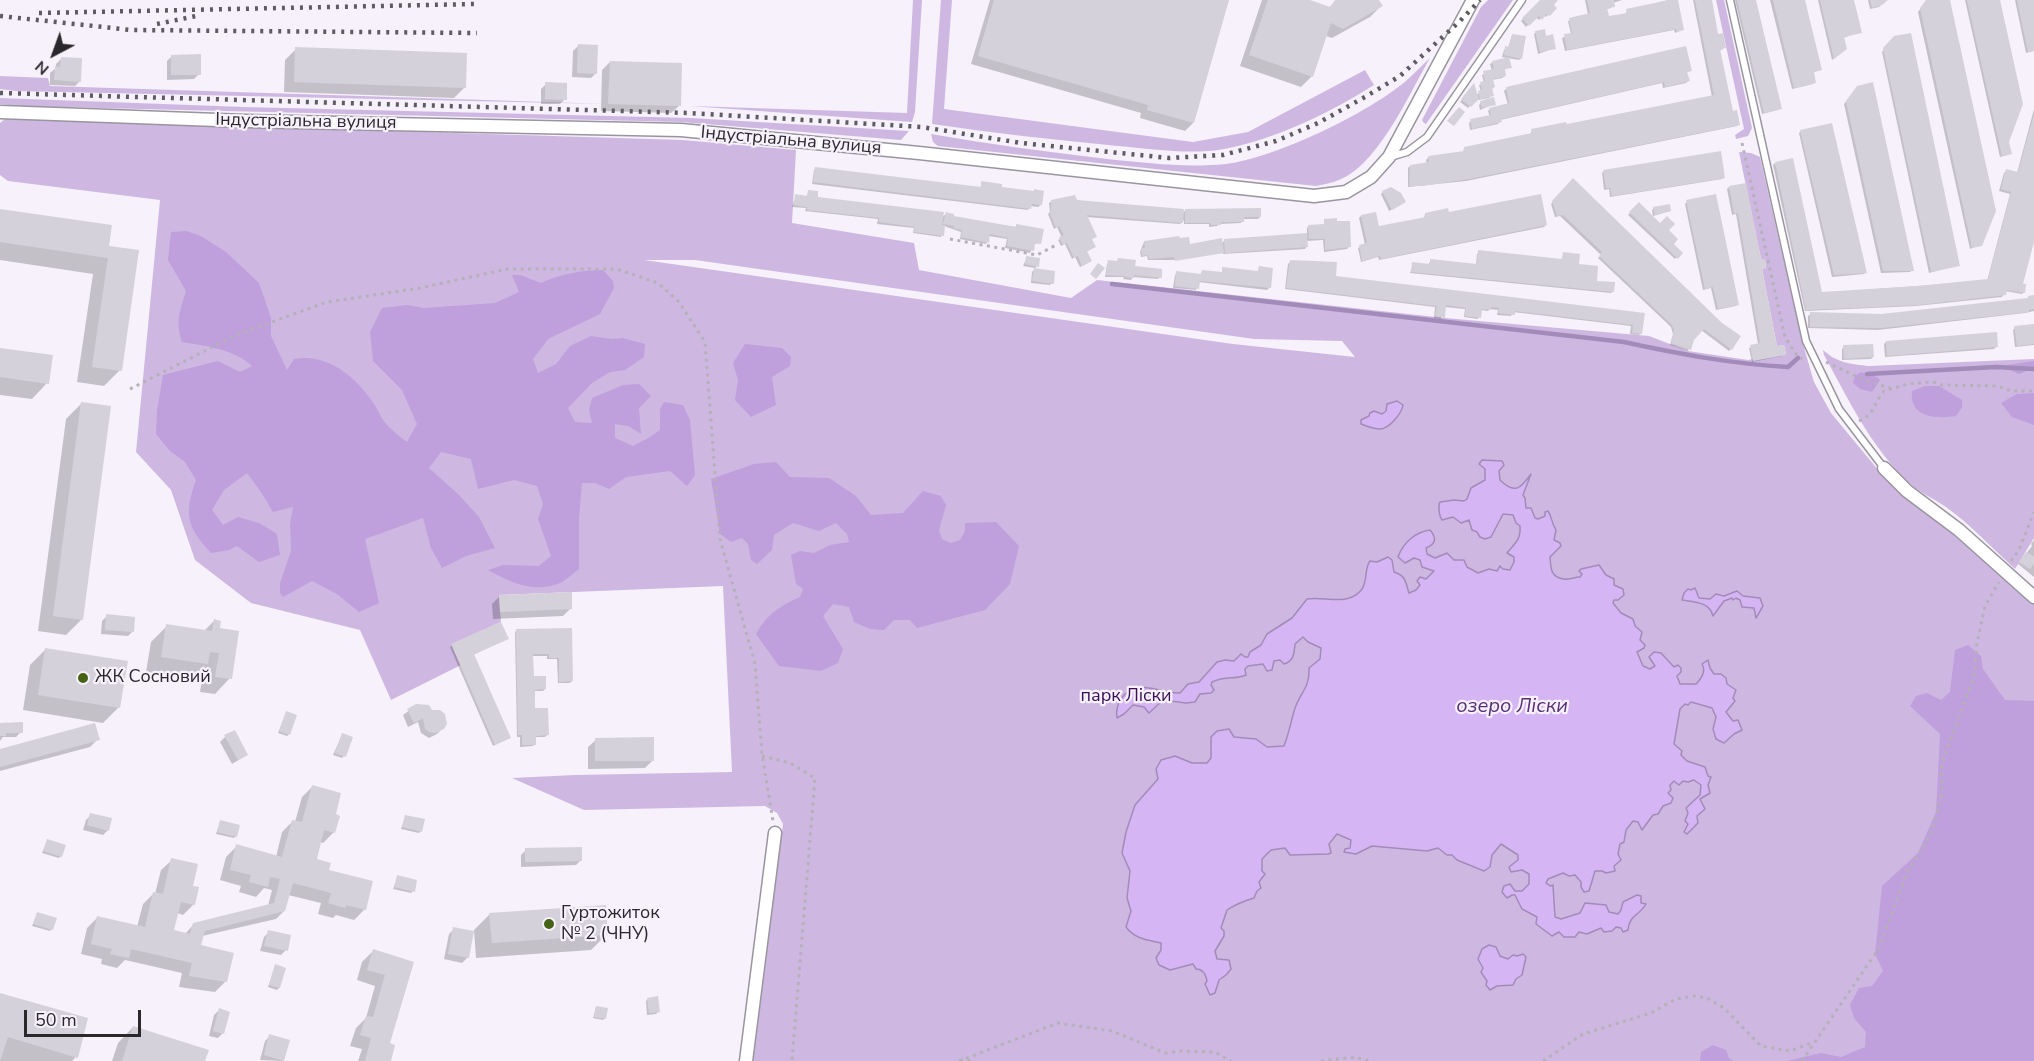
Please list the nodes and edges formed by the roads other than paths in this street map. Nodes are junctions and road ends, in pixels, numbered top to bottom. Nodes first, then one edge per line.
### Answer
1 (1473, 0) edge
2 (1522, 0) edge
3 (1730, 0) edge
4 (0, 112) edge
5 (1389, 157) junction
6 (1884, 468) joint
7 (2034, 597) edge
8 (774, 827) road end
9 (746, 1061) edge

1 - 5 street, Індустріальна вулиця
2 - 5 lane
3 - 6 lane
4 - 5 street, Індустріальна вулиця
6 - 7 street
8 - 9 street

